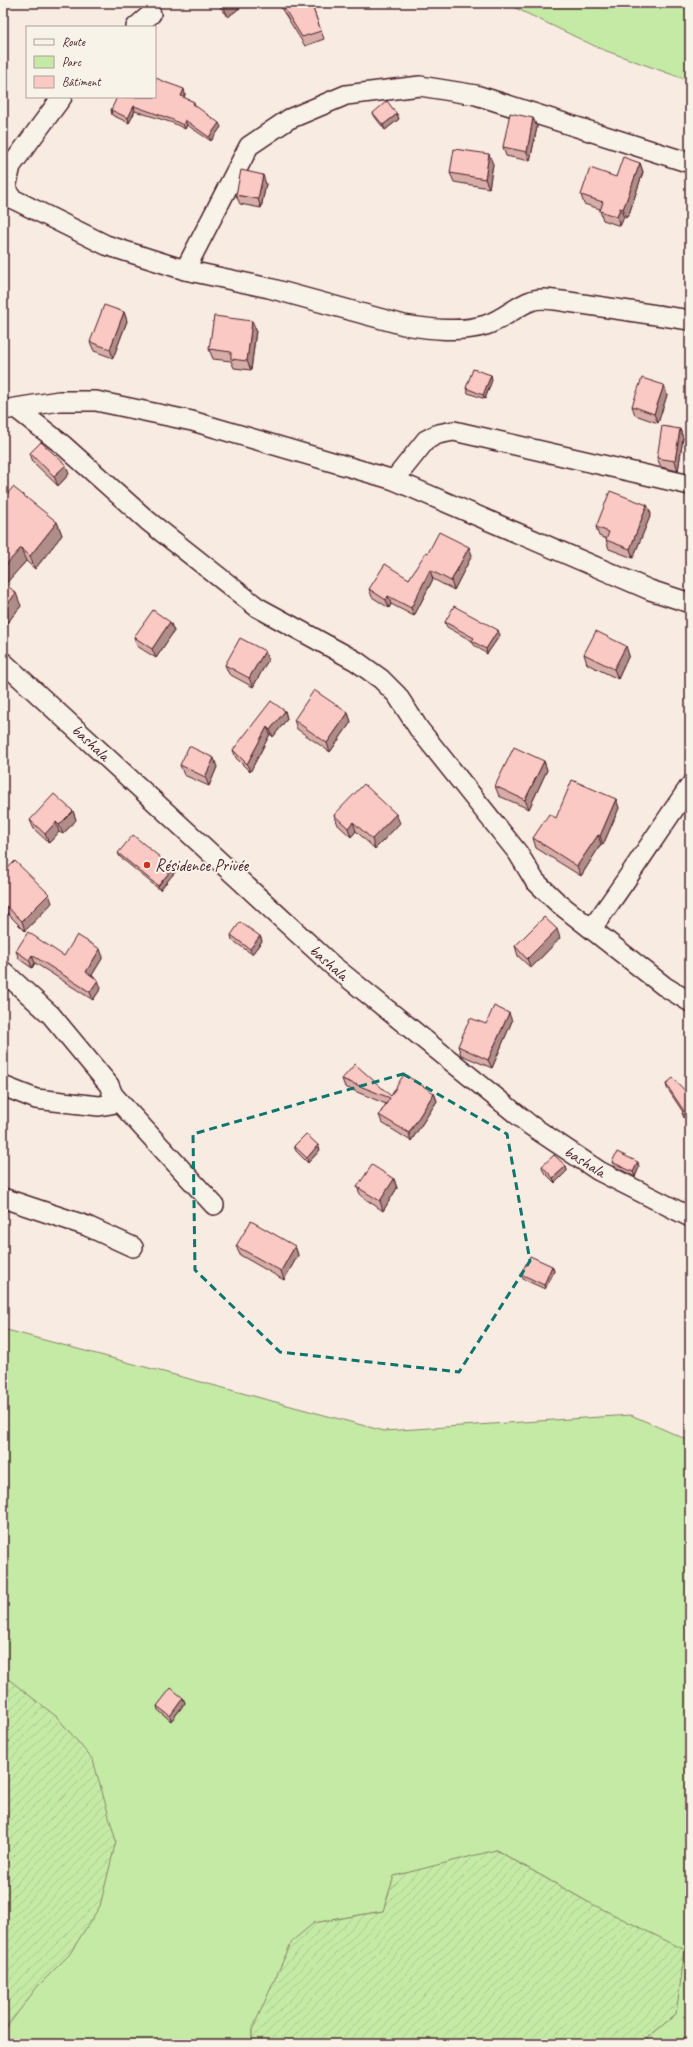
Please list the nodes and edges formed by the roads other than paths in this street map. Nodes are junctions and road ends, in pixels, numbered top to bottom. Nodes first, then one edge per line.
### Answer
1 (151, 14) dead end
2 (137, 26) edge
3 (61, 98) edge
4 (690, 163) edge
5 (185, 270) junction
6 (690, 320) edge
7 (10, 410) edge
8 (394, 480) junction
9 (690, 485) edge
10 (690, 603) edge
11 (3, 662) edge
12 (690, 786) edge
13 (592, 928) junction
14 (3, 971) edge
15 (690, 1002) edge
16 (3, 1086) edge
17 (113, 1095) junction
18 (3, 1198) edge
19 (214, 1205) dead end
20 (690, 1217) edge
21 (134, 1247) dead end

1 - 2 street
3 - 5 street
4 - 5 street
5 - 6 street
7 - 8 street
7 - 13 street
8 - 9 street
8 - 10 street
11 - 20 street, bashala
12 - 13 street
13 - 15 street
14 - 17 street
16 - 17 street
17 - 19 street
18 - 21 street

